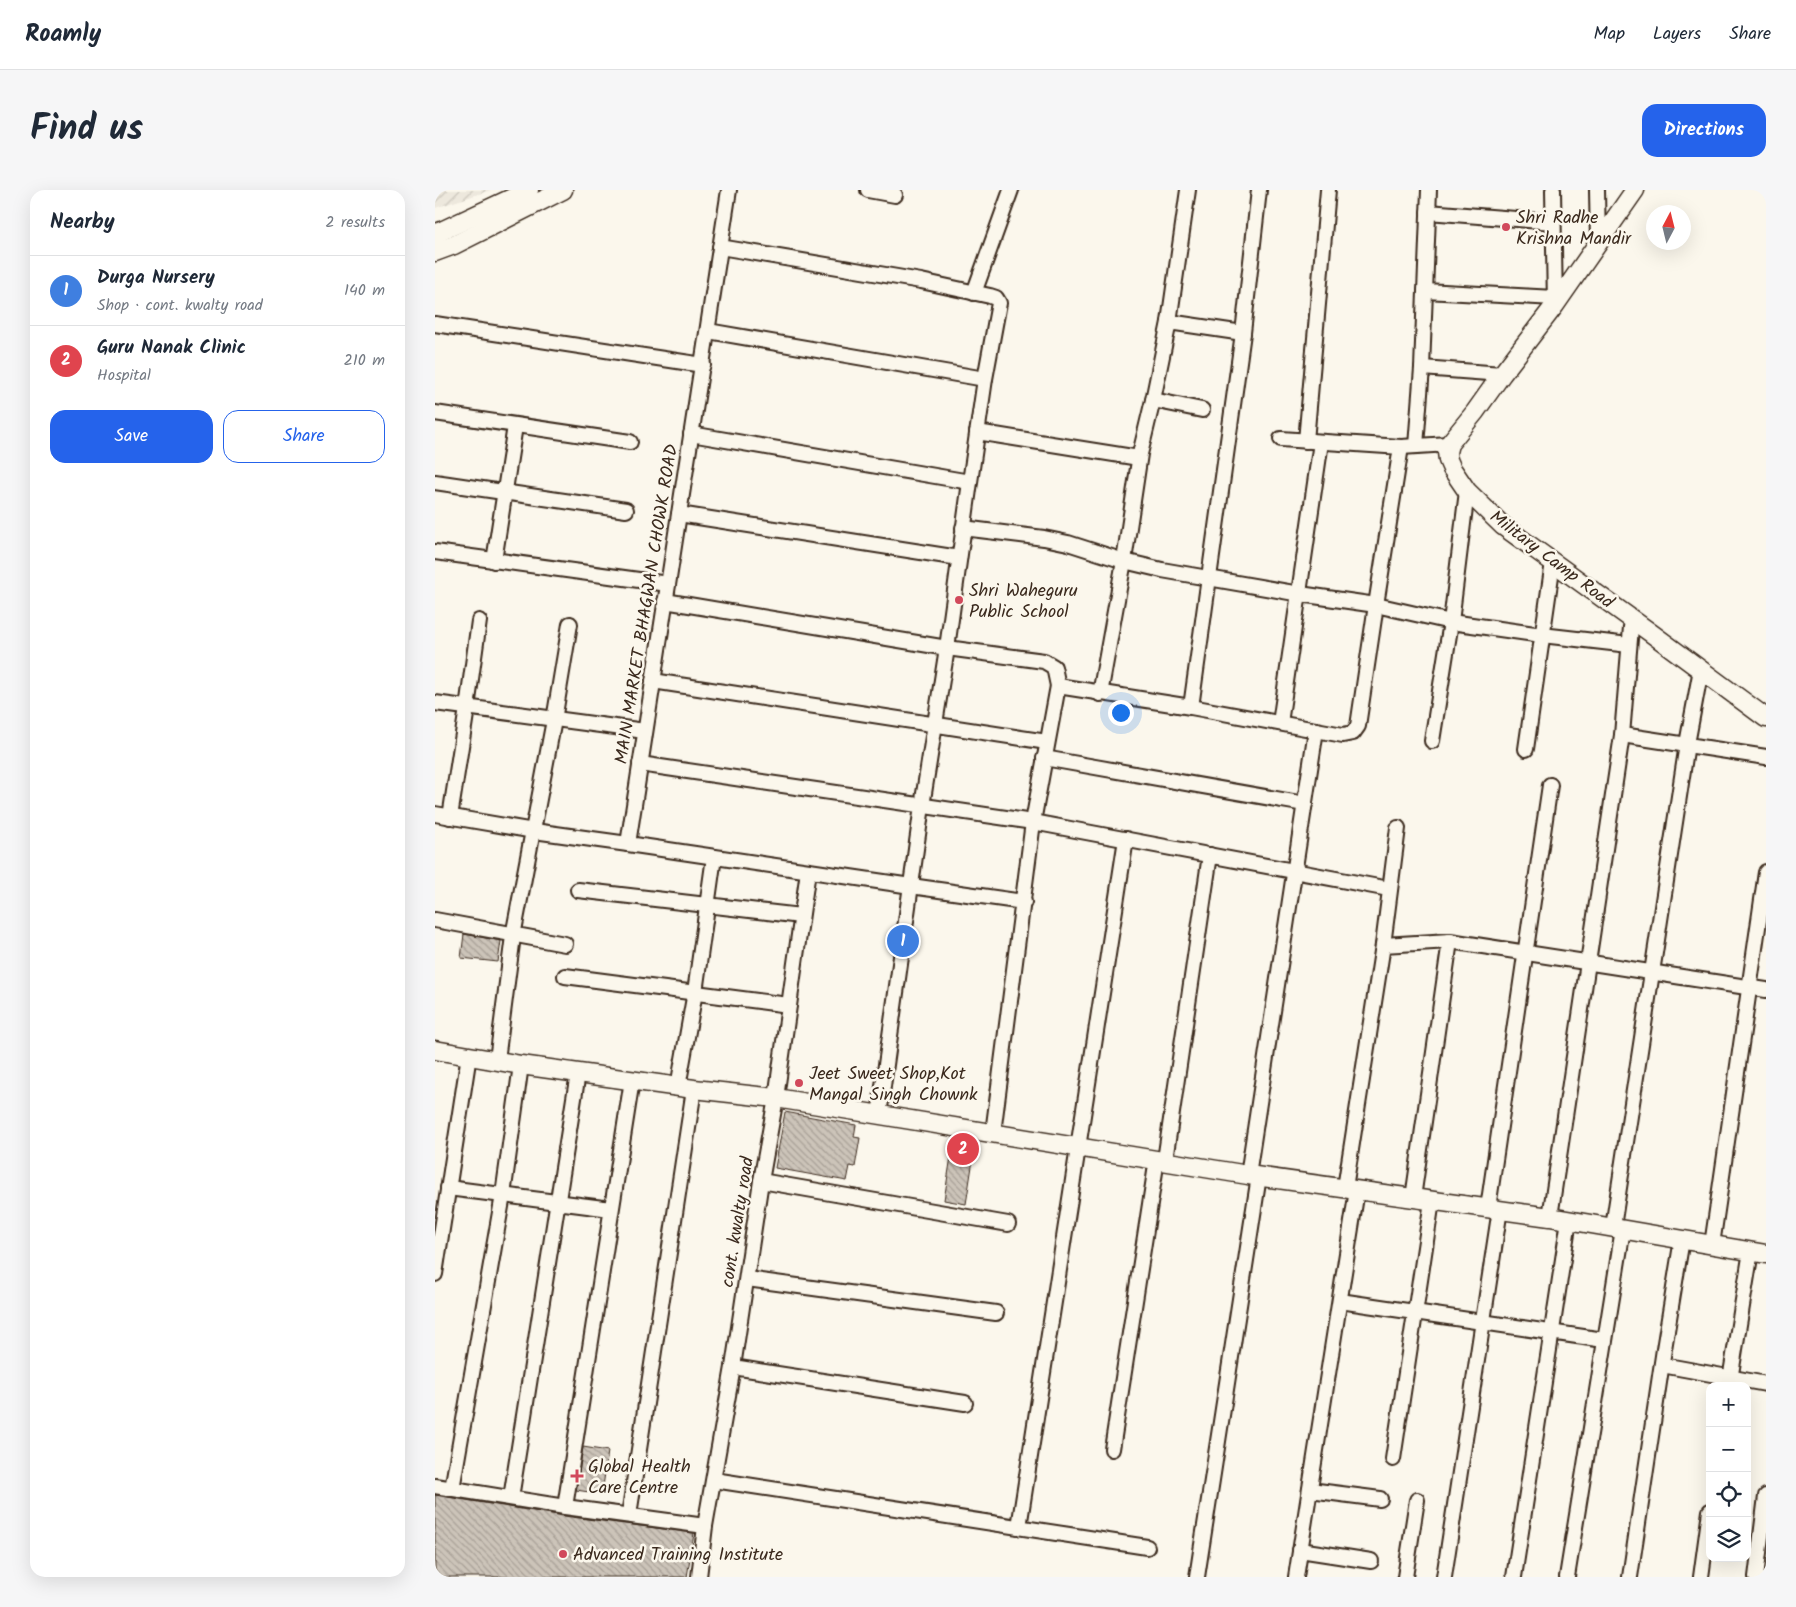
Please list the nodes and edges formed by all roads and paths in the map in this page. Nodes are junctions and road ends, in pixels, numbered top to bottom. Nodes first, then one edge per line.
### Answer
1 (529, 190) edge
2 (563, 190) edge
3 (729, 190) edge
4 (868, 190) edge
5 (1011, 190) edge
6 (1188, 190) edge
7 (1259, 190) edge
8 (1328, 190) edge
9 (1429, 190) edge
10 (1553, 190) edge
11 (1597, 190) edge
12 (1635, 190) edge
13 (895, 195) dead end
14 (1428, 212) junction
15 (1553, 222) junction
16 (435, 234) edge
17 (1598, 244) junction
18 (720, 247) junction
19 (435, 252) edge
20 (1425, 291) junction
21 (974, 293) junction
22 (1555, 301) junction
23 (1169, 322) junction
24 (435, 324) edge
25 (707, 331) junction
26 (1243, 334) junction
27 (703, 365) junction
28 (1422, 368) junction
29 (1502, 374) junction
30 (985, 379) junction
31 (1153, 400) junction
32 (1202, 410) dead end
33 (435, 414) edge
34 (515, 426) junction
35 (977, 432) junction
36 (691, 434) junction
37 (1281, 439) dead end
38 (1307, 441) junction
39 (630, 442) dead end
40 (1321, 442) junction
41 (1449, 444) junction
42 (1416, 446) junction
43 (1401, 447) junction
44 (1139, 458) junction
45 (435, 482) edge
46 (970, 482) junction
47 (1467, 491) junction
48 (505, 493) junction
49 (626, 510) dead end
50 (679, 514) junction
51 (963, 528) junction
52 (435, 552) edge
53 (959, 558) junction
54 (493, 561) junction
55 (1123, 561) junction
56 (1553, 562) junction
57 (1209, 577) junction
58 (668, 584) junction
59 (1300, 594) junction
60 (665, 601) junction
61 (1376, 605) junction
62 (479, 620) dead end
63 (1451, 622) junction
64 (570, 624) dead end
65 (1631, 627) dead end
66 (1542, 635) junction
67 (1629, 645) junction
68 (947, 648) junction
69 (1701, 669) junction
70 (653, 681) junction
71 (1058, 686) junction
72 (1100, 694) junction
73 (435, 703) edge
74 (1191, 707) junction
75 (467, 708) junction
76 (1766, 718) edge
77 (554, 720) junction
78 (1280, 723) junction
79 (936, 724) junction
80 (1316, 730) junction
81 (645, 731) junction
82 (1623, 735) junction
83 (1432, 741) dead end
84 (1047, 742) junction
85 (1687, 744) junction
86 (1526, 749) dead end
87 (1766, 757) edge
88 (1044, 758) junction
89 (640, 764) junction
90 (1550, 785) dead end
91 (1305, 804) junction
92 (922, 806) junction
93 (435, 814) edge
94 (450, 817) junction
95 (1033, 822) junction
96 (1398, 828) dead end
97 (534, 831) junction
98 (1126, 839) junction
99 (629, 844) junction
100 (1210, 855) junction
101 (714, 857) junction
102 (808, 871) junction
103 (1294, 872) junction
104 (1766, 872) edge
105 (911, 886) junction
106 (1389, 889) junction
107 (578, 890) dead end
108 (1024, 902) junction
109 (707, 905) junction
110 (801, 916) junction
111 (435, 920) edge
112 (513, 936) junction
113 (1450, 941) junction
114 (565, 944) dead end
115 (1383, 945) junction
116 (1526, 953) junction
117 (1589, 963) junction
118 (1652, 972) junction
119 (565, 976) dead end
120 (1751, 988) junction
121 (1766, 990) edge
122 (695, 992) junction
123 (789, 1005) junction
124 (435, 1050) edge
125 (469, 1055) junction
126 (497, 1060) junction
127 (521, 1065) junction
128 (578, 1072) junction
129 (631, 1080) junction
130 (687, 1088) junction
131 (776, 1098) junction
132 (879, 1115) junction
133 (993, 1133) junction
134 (1077, 1147) junction
135 (1161, 1160) junction
136 (1254, 1175) junction
137 (761, 1181) junction
138 (448, 1188) junction
139 (1351, 1189) junction
140 (503, 1196) junction
141 (1413, 1198) junction
142 (1432, 1201) junction
143 (557, 1202) junction
144 (611, 1209) junction
145 (1494, 1209) junction
146 (1550, 1217) junction
147 (1569, 1220) junction
148 (1008, 1224) dead end
149 (1618, 1228) junction
150 (1683, 1239) junction
151 (1712, 1245) junction
152 (1758, 1253) edge
153 (435, 1274) edge
154 (747, 1279) junction
155 (1340, 1302) junction
156 (1414, 1312) junction
157 (996, 1313) dead end
158 (1482, 1322) junction
159 (1551, 1332) junction
160 (1604, 1340) junction
161 (1661, 1365) junction
162 (733, 1366) junction
163 (1730, 1382) edge
164 (1751, 1383) edge
165 (1766, 1384) edge
166 (965, 1403) dead end
167 (1112, 1449) dead end
168 (1393, 1459) dead end
169 (714, 1480) junction
170 (435, 1486) edge
171 (452, 1488) junction
172 (1310, 1490) junction
173 (1766, 1496) edge
174 (511, 1498) junction
175 (1380, 1499) dead end
176 (1417, 1500) dead end
177 (565, 1507) junction
178 (629, 1515) junction
179 (1709, 1517) edge
180 (705, 1526) junction
181 (1019, 1527) junction
182 (1147, 1547) dead end
183 (1300, 1550) junction
184 (1371, 1561) dead end
185 (702, 1577) edge
186 (1197, 1577) edge
187 (1296, 1577) edge
188 (1405, 1577) edge
189 (1444, 1577) edge
190 (1514, 1577) edge
191 (1567, 1577) edge
192 (1630, 1577) edge
193 (1701, 1577) edge
194 (1756, 1577) edge

1 - 16 street
2 - 19 street
3 - 18 street, MAIN MARKET BHAGWAN CHOWK ROAD
4 - 13 street
5 - 21 street
6 - 23 street
7 - 26 street
8 - 38 street
9 - 14 street
10 - 15 street
11 - 17 street
12 - 17 street
14 - 15 street
14 - 20 street
15 - 22 street
17 - 22 street
18 - 21 street
18 - 25 street, MAIN MARKET BHAGWAN CHOWK ROAD
20 - 22 street
20 - 28 street
21 - 30 street
22 - 29 street
23 - 26 street
23 - 31 street
24 - 27 street
25 - 27 street, MAIN MARKET BHAGWAN CHOWK ROAD
25 - 30 street
26 - 57 street
27 - 36 street, MAIN MARKET BHAGWAN CHOWK ROAD
28 - 29 street
28 - 42 street
29 - 41 street
30 - 35 street
31 - 32 street
31 - 44 street
33 - 34 street
34 - 39 street
34 - 48 street
35 - 44 street
35 - 46 street
36 - 46 street
36 - 50 street, MAIN MARKET BHAGWAN CHOWK ROAD
37 - 38 street
38 - 40 street
40 - 43 street
40 - 59 street
41 - 42 street
41 - 47 street, Military Camp Road
42 - 43 street
43 - 61 street
44 - 55 street
45 - 48 street
46 - 51 street
47 - 56 street, Military Camp Road
47 - 63 street
48 - 49 street
48 - 54 street
50 - 53 street
50 - 58 street, MAIN MARKET BHAGWAN CHOWK ROAD
51 - 53 street
51 - 55 street
52 - 54 street
53 - 68 street
54 - 58 street
55 - 57 street
55 - 72 street
56 - 66 street
56 - 69 street, Military Camp Road
57 - 59 street
57 - 74 street
58 - 60 street, MAIN MARKET BHAGWAN CHOWK ROAD
59 - 61 street
59 - 78 street
60 - 68 street
60 - 70 street, MAIN MARKET BHAGWAN CHOWK ROAD
61 - 63 street
61 - 80 street
62 - 75 street
63 - 66 street
63 - 83 street
64 - 77 street
65 - 67 street
66 - 67 street
66 - 86 street
67 - 82 street
68 - 71 street
68 - 79 street
69 - 76 street, Military Camp Road
69 - 85 street
70 - 79 street
70 - 81 street, MAIN MARKET BHAGWAN CHOWK ROAD
71 - 72 street
71 - 84 street
72 - 74 street
73 - 75 street
74 - 78 street
75 - 77 street
75 - 94 street
77 - 81 street
77 - 97 street
78 - 80 street
79 - 84 street
79 - 92 street
80 - 91 street
81 - 89 street, MAIN MARKET BHAGWAN CHOWK ROAD
82 - 85 street
82 - 117 street
84 - 88 street
85 - 87 street
85 - 118 street
88 - 91 street
88 - 95 street
89 - 92 street
89 - 99 street, MAIN MARKET BHAGWAN CHOWK ROAD
90 - 116 street
91 - 103 street
92 - 95 street
92 - 105 street
93 - 94 street
94 - 97 street
95 - 98 street
95 - 108 street
96 - 106 street
97 - 99 street
97 - 112 street
98 - 100 street
98 - 134 street
99 - 101 street
100 - 103 street
100 - 135 street
101 - 102 street
101 - 109 street
102 - 105 street
102 - 110 street, cont. kwalty road
103 - 106 street
103 - 136 street
104 - 120 street
105 - 108 street
105 - 132 street
106 - 115 street
107 - 109 street
108 - 133 street
109 - 110 street
109 - 122 street
110 - 123 street, cont. kwalty road
111 - 112 street
112 - 114 street
112 - 126 street
113 - 115 street
113 - 116 street
113 - 141 street
115 - 139 street
116 - 117 street
116 - 145 street
117 - 118 street
117 - 146 street
118 - 120 street
118 - 149 street
119 - 122 street
120 - 121 street
120 - 151 street
122 - 123 street
122 - 130 street
123 - 131 street, cont. kwalty road
124 - 125 street
125 - 126 street
125 - 138 street
126 - 127 street
127 - 128 street
127 - 140 street
128 - 129 street
128 - 143 street
129 - 130 street
129 - 144 street
130 - 131 street
130 - 178 street
131 - 132 street
131 - 137 street, cont. kwalty road
132 - 133 street
133 - 134 street
134 - 135 street
134 - 181 street
135 - 136 street
135 - 167 street
136 - 139 street
136 - 186 street
137 - 148 street
137 - 154 street, cont. kwalty road
138 - 140 street
138 - 153 street
139 - 141 street
139 - 155 street
140 - 143 street
140 - 171 street
141 - 142 street
142 - 145 street
142 - 156 street
143 - 144 street
143 - 174 street
144 - 177 street
145 - 146 street
145 - 158 street
146 - 147 street
147 - 149 street
147 - 159 street
149 - 150 street
149 - 160 street
150 - 151 street
150 - 161 street
151 - 152 street
152 - 163 street
154 - 157 street
154 - 162 street, cont. kwalty road
155 - 156 street
155 - 172 street
156 - 158 street
156 - 168 street
158 - 159 street
158 - 189 street
159 - 160 street
159 - 190 street
160 - 191 street
161 - 163 street
161 - 192 street
162 - 166 street
162 - 169 street, cont. kwalty road
164 - 165 street
169 - 180 street, cont. kwalty road
169 - 181 street
170 - 171 street
171 - 174 street
172 - 175 street
172 - 183 street
173 - 194 street
174 - 177 street
176 - 188 street
177 - 178 street
178 - 180 street
179 - 193 street
180 - 185 street, cont. kwalty road
181 - 182 street
183 - 184 street
183 - 187 street

